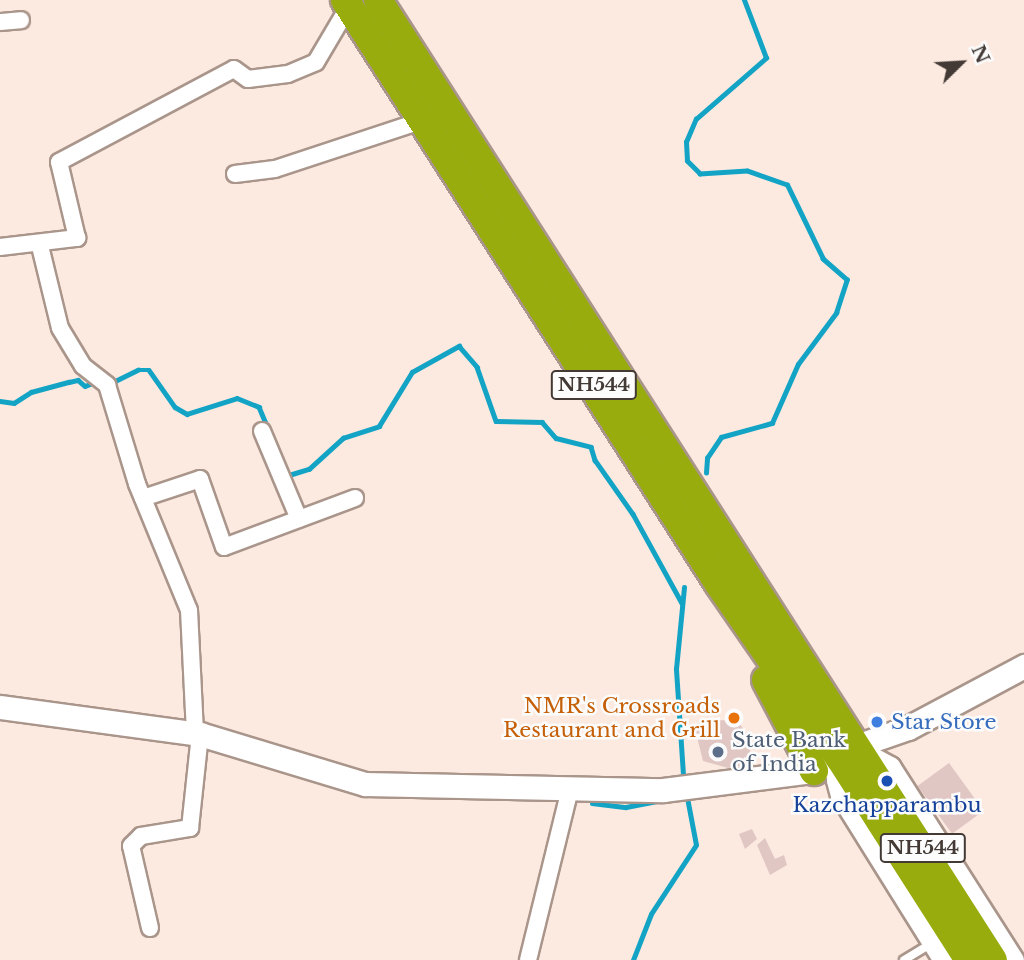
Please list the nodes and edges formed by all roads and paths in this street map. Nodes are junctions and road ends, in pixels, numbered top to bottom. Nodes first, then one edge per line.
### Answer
1 (378, 0) edge
2 (347, 3) edge
3 (21, 20) dead end
4 (0, 22) edge
5 (424, 120) junction
6 (235, 174) dead end
7 (40, 246) junction
8 (0, 247) edge
9 (262, 431) dead end
10 (143, 498) junction
11 (355, 498) dead end
12 (299, 519) junction
13 (733, 604) junction
14 (1024, 666) edge
15 (0, 707) edge
16 (197, 734) junction
17 (852, 756) junction
18 (814, 771) junction
19 (570, 789) junction
20 (150, 928) dead end
21 (939, 951) edge
22 (528, 960) edge
23 (904, 960) edge
24 (969, 960) edge
25 (993, 960) edge
26 (1012, 960) edge

1 - 17 highway, NH544
2 - 5 highway, NH544
2 - 7 street
3 - 4 street
5 - 6 street
5 - 13 highway, NH544
7 - 8 street
7 - 10 street
9 - 12 street
10 - 12 street
10 - 16 street
11 - 12 street
13 - 17 highway, NH544
13 - 18 highway
14 - 17 street
15 - 16 street
16 - 19 street
16 - 20 street
17 - 18 street
17 - 21 street
17 - 24 highway, NH544
17 - 25 highway, NH544
17 - 26 street
18 - 19 street
19 - 22 street
21 - 23 lane

